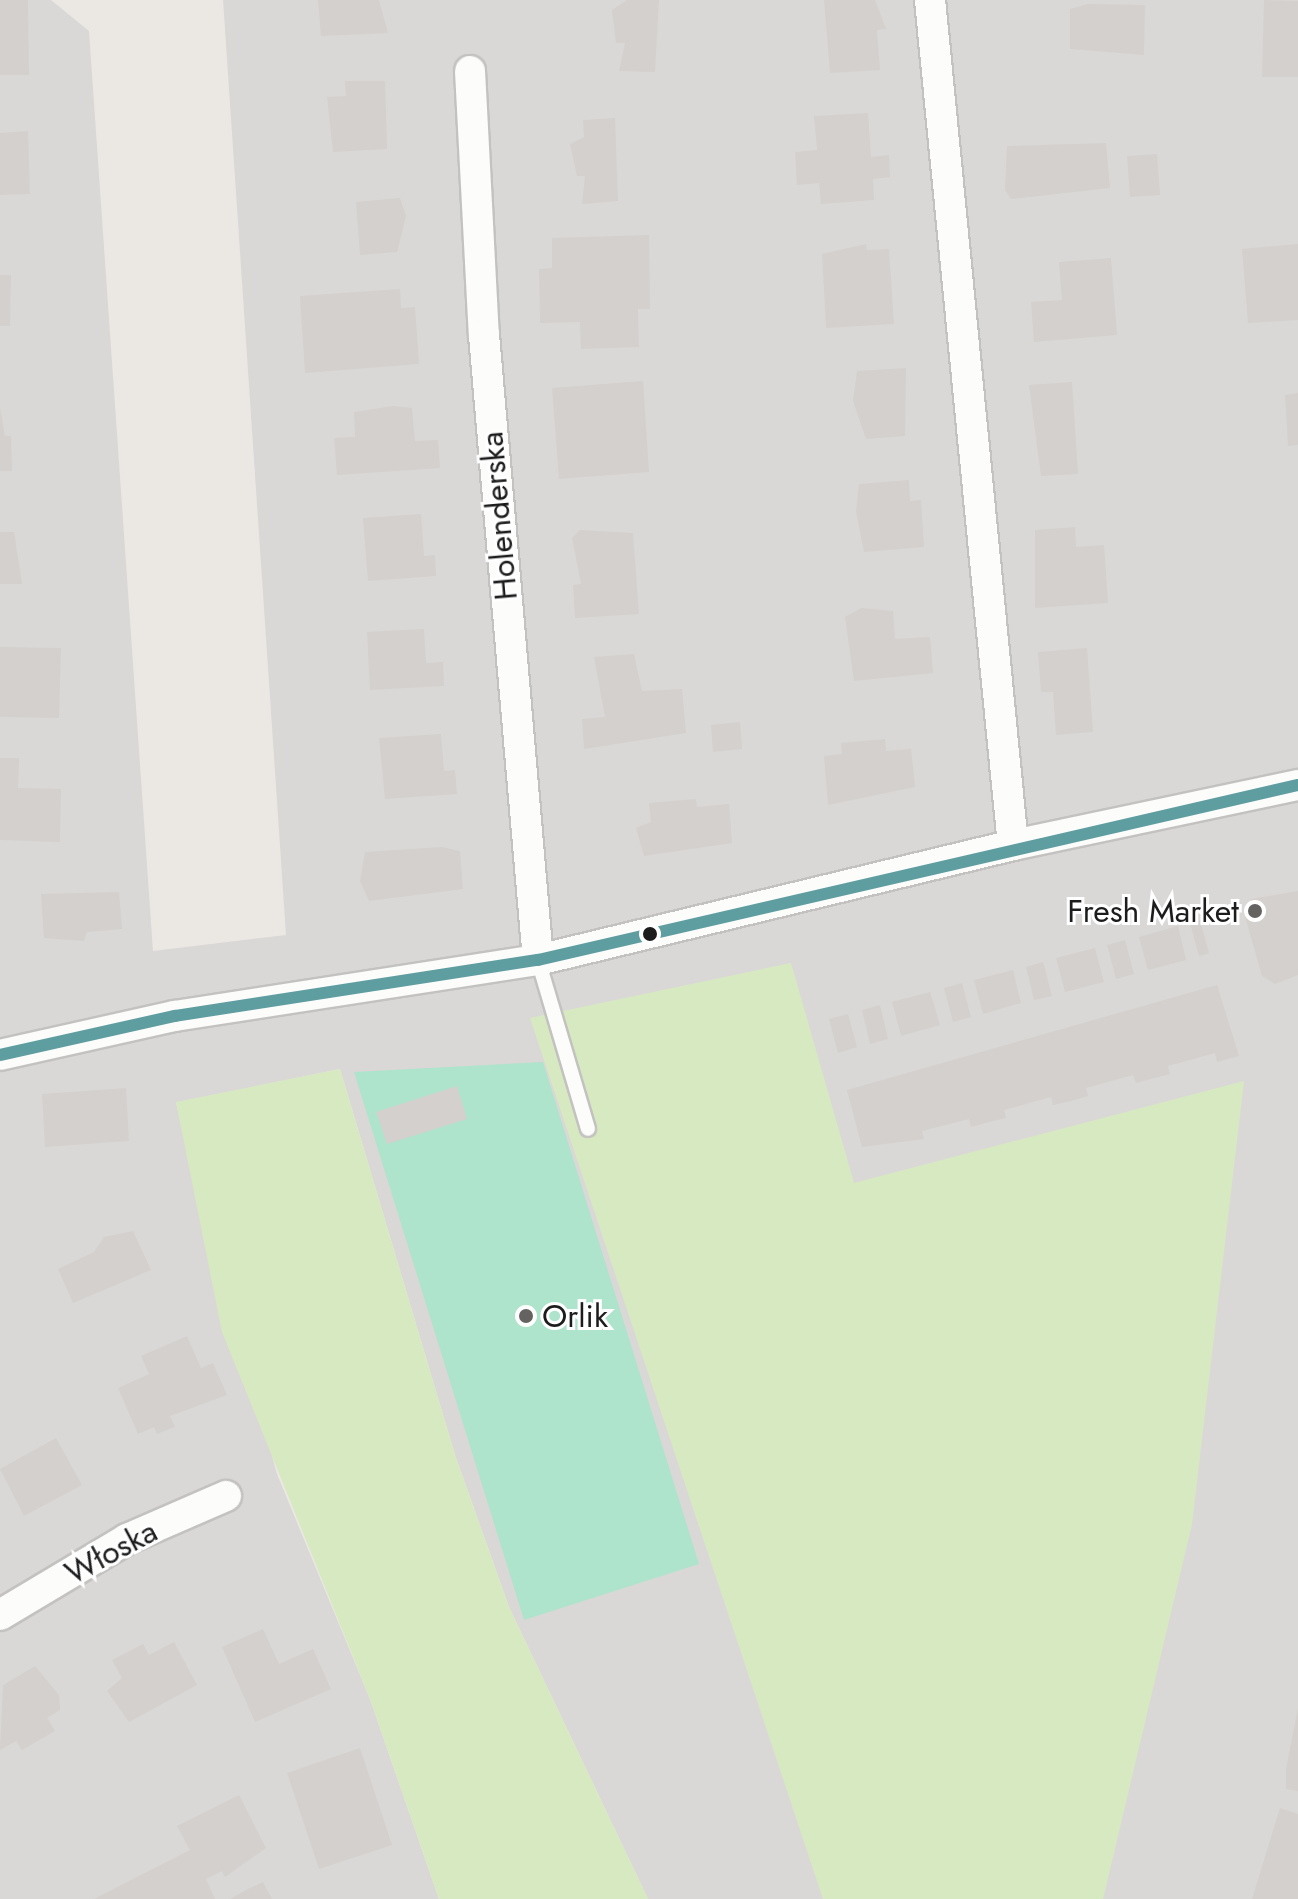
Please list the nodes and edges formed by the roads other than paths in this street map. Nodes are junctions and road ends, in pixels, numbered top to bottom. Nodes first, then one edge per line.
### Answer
1 (930, 0) edge
2 (470, 71) dead end
3 (1298, 785) edge
4 (1013, 845) junction
5 (538, 960) junction
6 (0, 1055) edge
7 (588, 1129) dead end
8 (226, 1496) dead end
9 (0, 1615) edge

1 - 4 street
2 - 5 street, Holenderska
3 - 4 street
4 - 5 street
5 - 6 street
5 - 7 lane
8 - 9 street, Włoska

